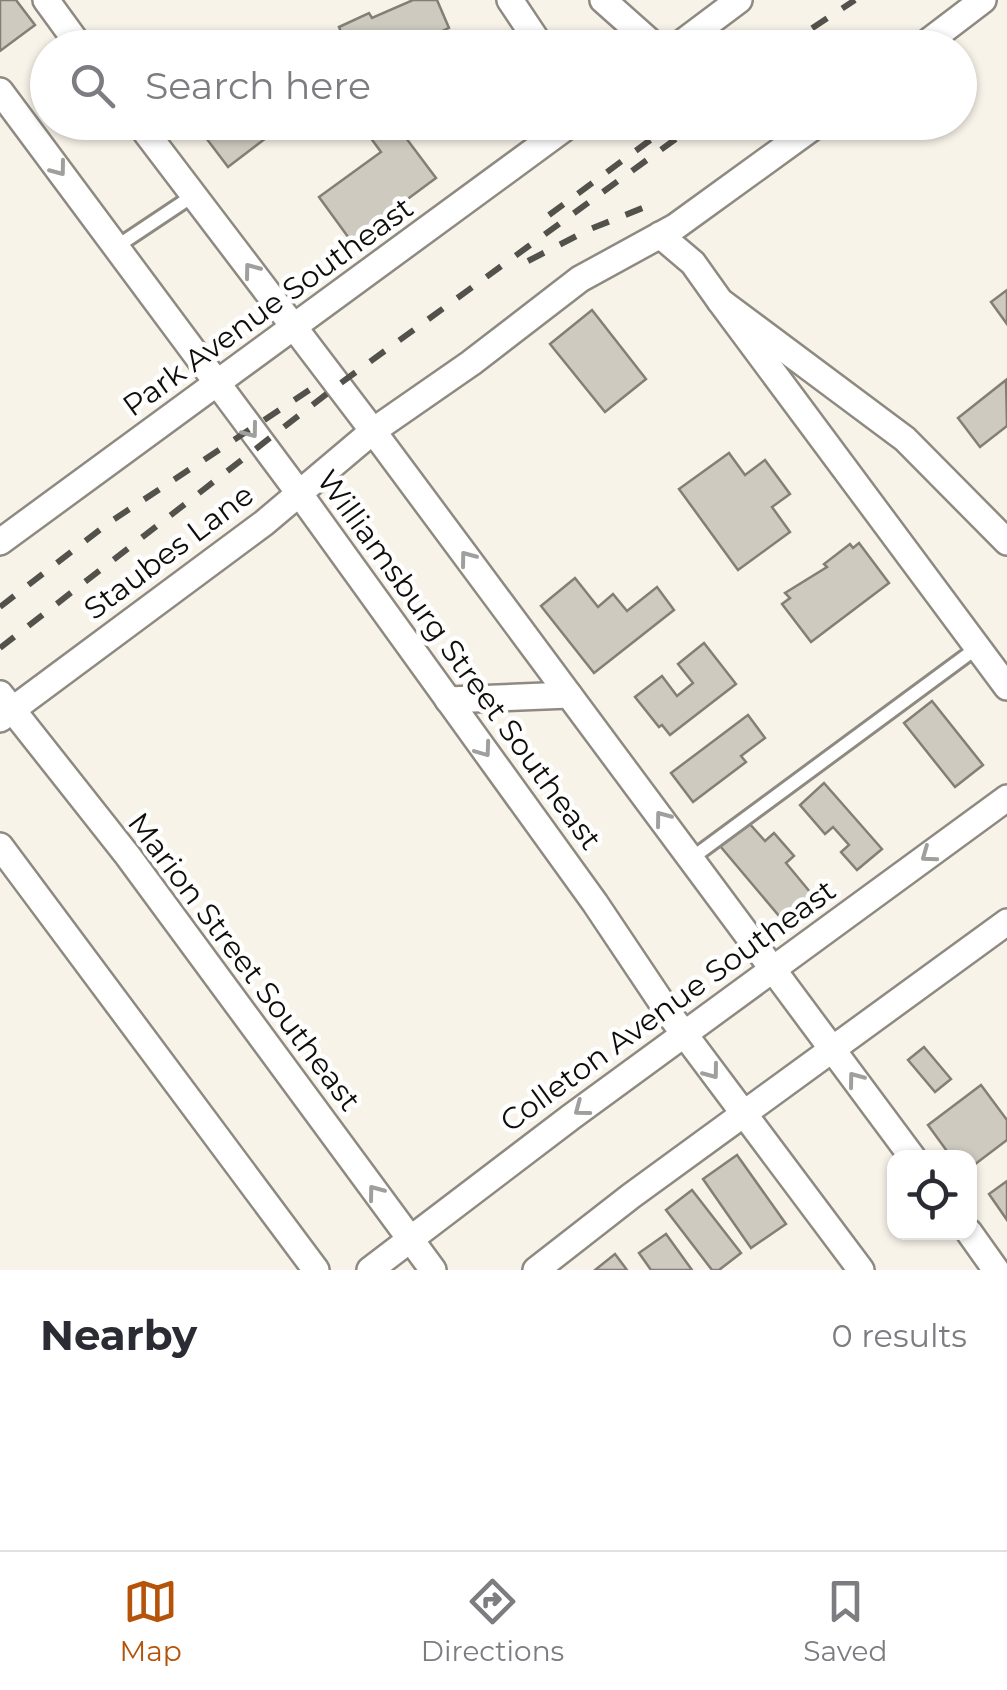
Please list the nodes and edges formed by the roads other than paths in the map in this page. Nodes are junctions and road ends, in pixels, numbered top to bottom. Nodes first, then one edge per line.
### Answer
1 (46, 0) edge
2 (510, 0) edge
3 (603, 0) edge
4 (739, 0) edge
5 (983, 0) edge
6 (68, 30) edge
7 (530, 30) edge
8 (637, 30) edge
9 (699, 30) edge
10 (944, 30) edge
11 (0, 91) edge
12 (30, 131) edge
13 (36, 140) edge
14 (152, 140) edge
15 (549, 140) edge
16 (795, 140) edge
17 (194, 196) junction
18 (660, 235) junction
19 (116, 247) junction
20 (720, 301) junction
21 (294, 327) junction
22 (216, 384) junction
23 (373, 431) junction
24 (299, 493) junction
25 (0, 542) edge
26 (1007, 542) edge
27 (978, 647) junction
28 (1007, 686) edge
29 (569, 694) junction
30 (448, 700) junction
31 (4, 708) edge
32 (1007, 798) edge
33 (0, 846) edge
34 (692, 858) junction
35 (1007, 922) edge
36 (774, 968) junction
37 (684, 1033) junction
38 (832, 1049) junction
39 (744, 1113) junction
40 (907, 1150) edge
41 (974, 1240) edge
42 (411, 1241) junction
43 (316, 1270) edge
44 (370, 1270) edge
45 (433, 1270) edge
46 (536, 1270) edge
47 (861, 1270) edge
48 (996, 1270) edge

1 - 6 street
2 - 7 street
3 - 8 street
4 - 9 street
5 - 10 street
11 -> 12 street, Williamsburg Street Southeast
13 -> 19 street, Williamsburg Street Southeast
14 - 17 street
15 - 21 street, Park Avenue Southeast
16 - 18 street
17 - 19 lane
21 -> 17 street
18 - 20 street
18 - 23 street
19 - 22 street, Williamsburg Street Southeast
20 - 26 street
20 - 27 street
21 - 22 street, Park Avenue Southeast
21 - 23 street
22 -> 24 street, Williamsburg Street Southeast
22 - 25 street, Park Avenue Southeast
23 - 24 street, Staubes Lane
29 -> 23 street
24 - 30 street, Williamsburg Street Southeast
24 - 31 street, Staubes Lane
27 - 28 street
27 - 34 lane
29 - 30 street
34 -> 29 street
30 -> 37 street, Williamsburg Street Southeast
42 -> 31 street, Marion Street Southeast
32 -> 36 street, Colleton Avenue Southeast
33 - 43 street
34 - 36 street
35 - 38 street
36 - 37 street, Colleton Avenue Southeast
36 - 38 street
37 -> 39 street, Williamsburg Street Southeast
37 -> 42 street, Colleton Avenue Southeast
38 - 39 street
40 -> 38 street
39 - 46 street
39 - 47 street, Williamsburg Street Southeast
41 - 48 street
42 - 44 street, Colleton Avenue Southeast
42 - 45 street, Marion Street Southeast

